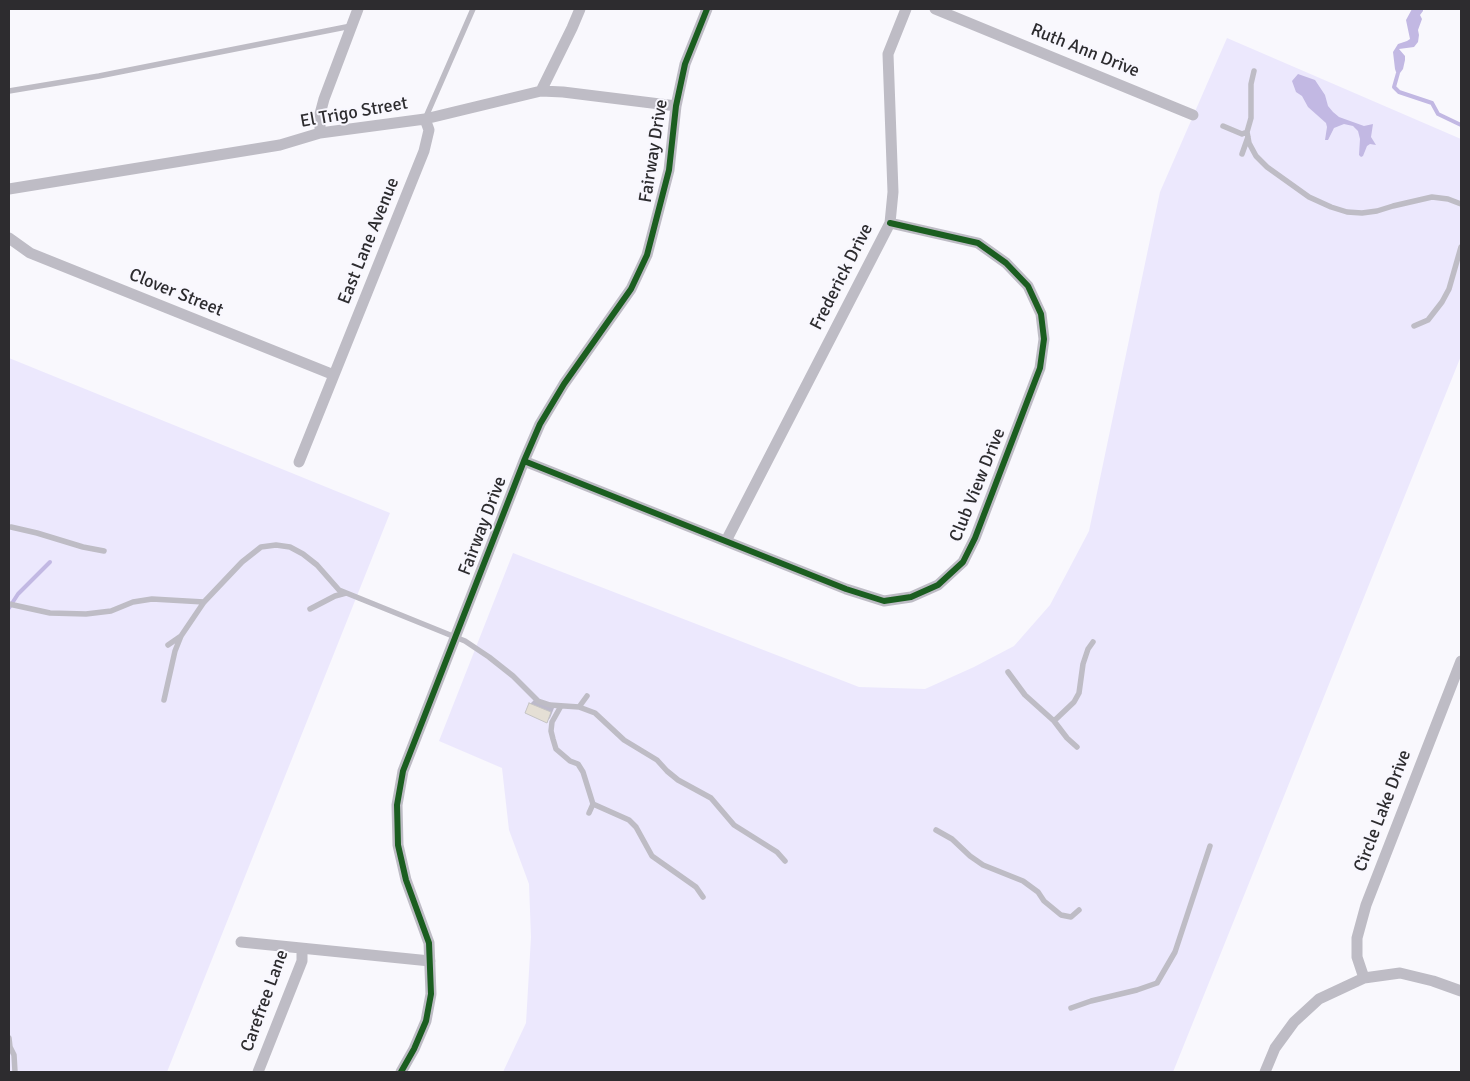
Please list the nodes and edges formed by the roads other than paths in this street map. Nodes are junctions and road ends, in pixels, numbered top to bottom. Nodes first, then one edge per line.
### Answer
1 (358, 9) edge
2 (473, 9) edge
3 (580, 9) edge
4 (707, 9) edge
5 (906, 9) edge
6 (935, 9) edge
7 (352, 26) junction
8 (1254, 71) dead end
9 (9, 90) edge
10 (541, 91) junction
11 (676, 106) junction
12 (1193, 115) dead end
13 (425, 119) junction
14 (1223, 126) dead end
15 (320, 133) junction
16 (1247, 135) junction
17 (1242, 154) dead end
18 (9, 189) edge
19 (1461, 204) edge
20 (890, 223) junction
21 (9, 238) edge
22 (1461, 247) edge
23 (1414, 326) dead end
24 (334, 375) junction
25 (524, 461) junction
26 (299, 462) dead end
27 (11, 528) dead end
28 (726, 542) junction
29 (104, 552) dead end
30 (346, 593) junction
31 (204, 602) junction
32 (12, 605) edge
33 (310, 610) dead end
34 (181, 636) junction
35 (456, 637) junction
36 (1093, 642) dead end
37 (168, 645) dead end
38 (1461, 660) edge
39 (1008, 672) dead end
40 (587, 696) dead end
41 (164, 700) dead end
42 (561, 706) junction
43 (579, 706) junction
44 (1054, 721) junction
45 (1077, 747) dead end
46 (593, 804) junction
47 (589, 813) dead end
48 (936, 830) dead end
49 (1210, 846) dead end
50 (785, 861) dead end
51 (702, 897) dead end
52 (1079, 910) dead end
53 (241, 942) dead end
54 (302, 949) junction
55 (430, 961) junction
56 (1364, 978) junction
57 (1461, 991) edge
58 (1072, 1008) dead end
59 (9, 1038) edge
60 (16, 1071) edge
61 (258, 1072) edge
62 (401, 1072) edge
63 (1266, 1072) edge

1 - 7 street
2 - 13 lane
3 - 10 street
4 - 11 street, Fairway Drive
5 - 20 street, Frederick Drive
6 - 12 street, Ruth Ann Drive
7 - 9 lane
7 - 15 street
8 - 16 lane
10 - 11 street, El Trigo Street
10 - 13 street, El Trigo Street
11 - 25 street, Fairway Drive
13 - 15 street, El Trigo Street
13 - 24 street, East Lane Avenue
14 - 16 lane
15 - 18 street, El Trigo Street
16 - 17 lane
16 - 19 lane
20 - 28 street, Frederick Drive
20 - 28 street, Club View Drive
21 - 24 street, Clover Street
22 - 23 lane
24 - 26 street, East Lane Avenue
25 - 28 street, Club View Drive
25 - 35 street, Fairway Drive
27 - 29 lane
30 - 31 lane
30 - 33 lane
30 - 35 lane
31 - 32 lane
31 - 34 lane
34 - 37 lane
34 - 41 lane
35 - 42 lane
35 - 55 street, Fairway Drive
36 - 44 lane
38 - 56 street, Circle Lake Drive
39 - 44 lane
40 - 43 lane
42 - 43 lane
42 - 46 lane
43 - 50 lane
44 - 45 lane
46 - 47 lane
46 - 51 lane
48 - 52 lane
49 - 58 lane
53 - 54 street
54 - 55 street, Carefree Lane
54 - 61 street, Carefree Lane
55 - 62 street, Fairway Drive
56 - 57 street
56 - 63 street
59 - 60 lane

